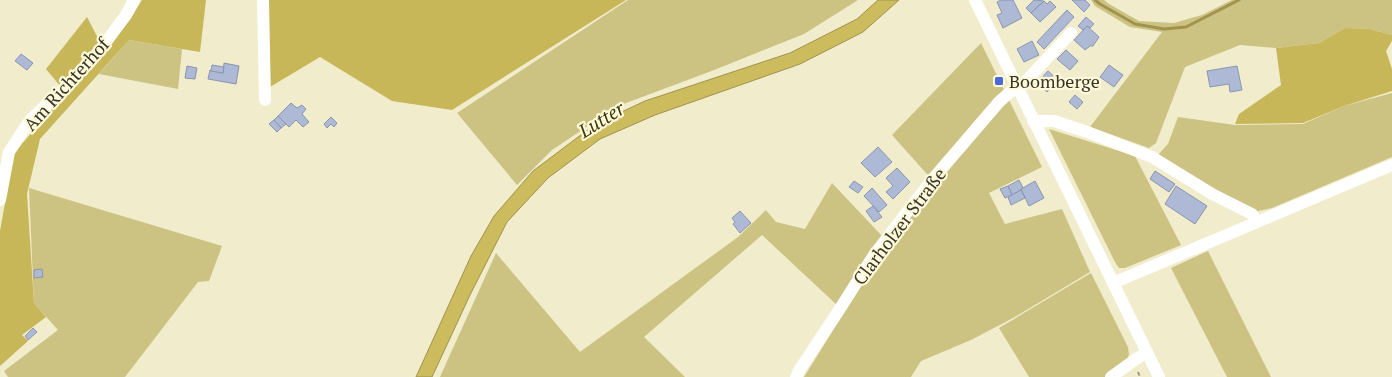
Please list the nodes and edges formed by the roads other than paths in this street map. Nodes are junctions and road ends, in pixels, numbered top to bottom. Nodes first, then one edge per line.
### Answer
1 (134, 0) edge
2 (263, 0) edge
3 (975, 0) edge
4 (1071, 33) dead end
5 (1017, 87) junction
6 (265, 100) dead end
7 (1033, 121) junction
8 (1392, 165) edge
9 (0, 200) edge
10 (1256, 222) junction
11 (1112, 283) junction
12 (1147, 352) junction
13 (796, 377) edge
14 (1111, 377) edge
15 (1159, 377) edge

1 - 9 street, Am Richterhof
2 - 6 street
3 - 5 street
4 - 5 street, Clarholzer Straße
5 - 7 street
5 - 13 street, Clarholzer Straße
7 - 10 street
7 - 11 street
8 - 10 street
10 - 11 street
11 - 12 street
12 - 14 street
12 - 15 street

